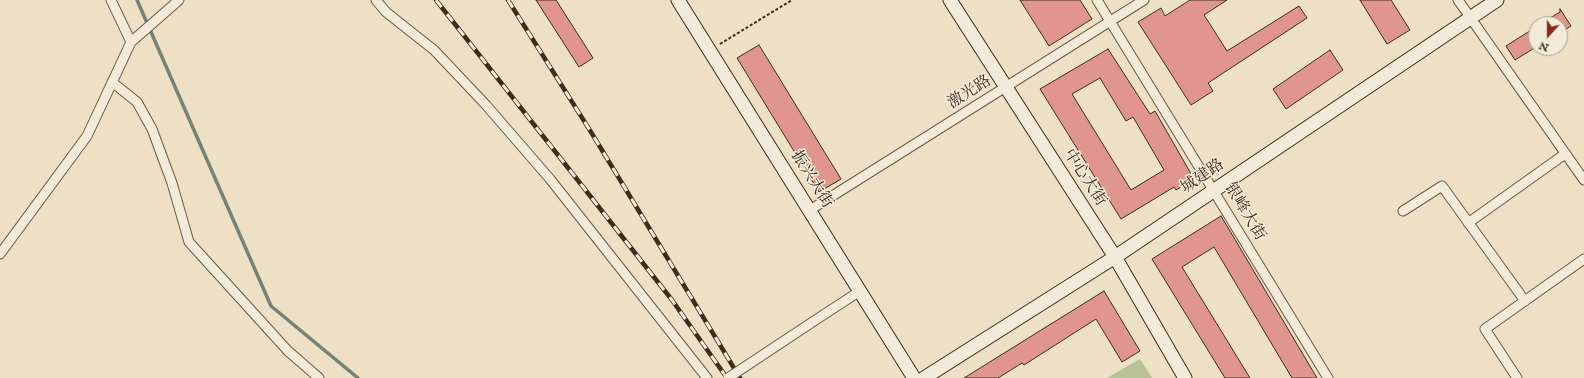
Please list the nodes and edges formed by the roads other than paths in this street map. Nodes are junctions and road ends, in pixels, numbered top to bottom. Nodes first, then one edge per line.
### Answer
1 (111, 0) edge
2 (179, 0) edge
3 (376, 0) edge
4 (678, 0) edge
5 (950, 0) edge
6 (1097, 0) edge
7 (1144, 0) edge
8 (1458, 0) edge
9 (1497, 0) edge
10 (1470, 18) junction
11 (1110, 22) junction
12 (134, 39) junction
13 (112, 82) junction
14 (1006, 88) junction
15 (1565, 154) junction
16 (1584, 180) edge
17 (1214, 190) junction
18 (810, 210) junction
19 (1403, 211) dead end
20 (1468, 223) junction
21 (0, 254) edge
22 (1115, 257) junction
23 (1584, 259) edge
24 (860, 291) junction
25 (1525, 301) junction
26 (319, 378) edge
27 (707, 378) edge
28 (728, 378) edge
29 (914, 378) edge
30 (924, 378) edge
31 (1185, 378) edge
32 (1328, 378) edge
33 (1517, 378) edge

1 - 12 street
2 - 12 street
3 - 27 street
4 - 18 street, 振兴大街
5 - 14 street, 中心大街
6 - 11 street, 银峰大街
7 - 11 street, 激光路
8 - 10 street
9 - 10 street, 城建路
10 - 15 street
10 - 17 street, 城建路
11 - 14 street, 激光路
11 - 17 street, 银峰大街
12 - 13 street
13 - 21 street
13 - 26 street
14 - 18 street, 激光路
14 - 22 street, 中心大街
15 - 16 street
15 - 20 street
17 - 22 street, 城建路
17 - 32 street, 银峰大街
18 - 24 street, 振兴大街
19 - 20 street
20 - 25 street
22 - 30 street, 城建路
22 - 31 street, 中心大街
23 - 25 street
24 - 28 street, bridge
24 - 29 street, 振兴大街
25 - 33 street

